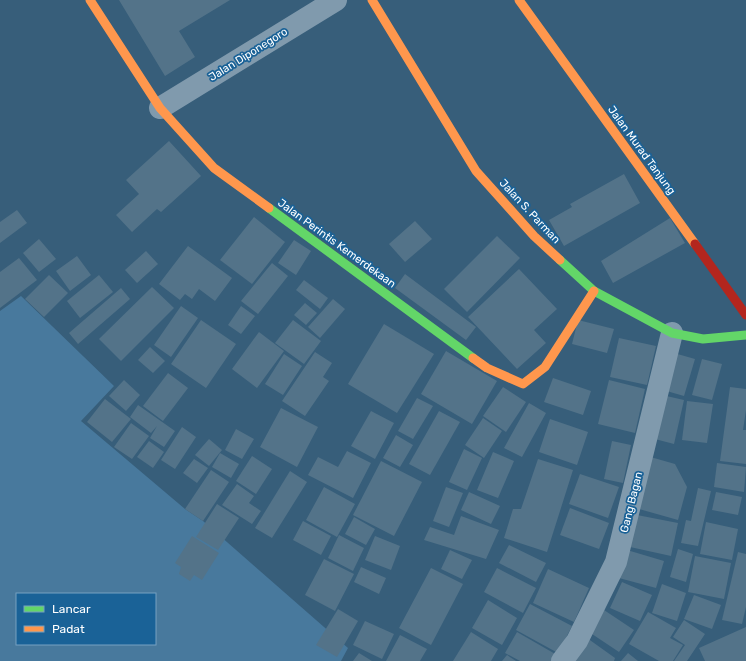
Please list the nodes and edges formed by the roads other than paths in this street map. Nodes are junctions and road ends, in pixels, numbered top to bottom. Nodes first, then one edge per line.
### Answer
1 (90, 0) edge
2 (336, 0) edge
3 (372, 0) edge
4 (519, 0) edge
5 (160, 108) junction
6 (594, 291) junction
7 (746, 314) edge
8 (672, 333) junction
9 (746, 335) edge
10 (562, 661) edge

1 - 5 street, Jalan Perintis Kemerdekaan
2 - 5 street, Jalan Diponegoro
3 - 6 street, Jalan S. Parman
4 - 7 street, Jalan Murad Tanjung
5 - 6 street, Jalan Perintis Kemerdekaan
6 - 8 street, Jalan S. Parman
8 - 9 street, Jalan S. Parman
8 - 10 street, Gang Bagan

